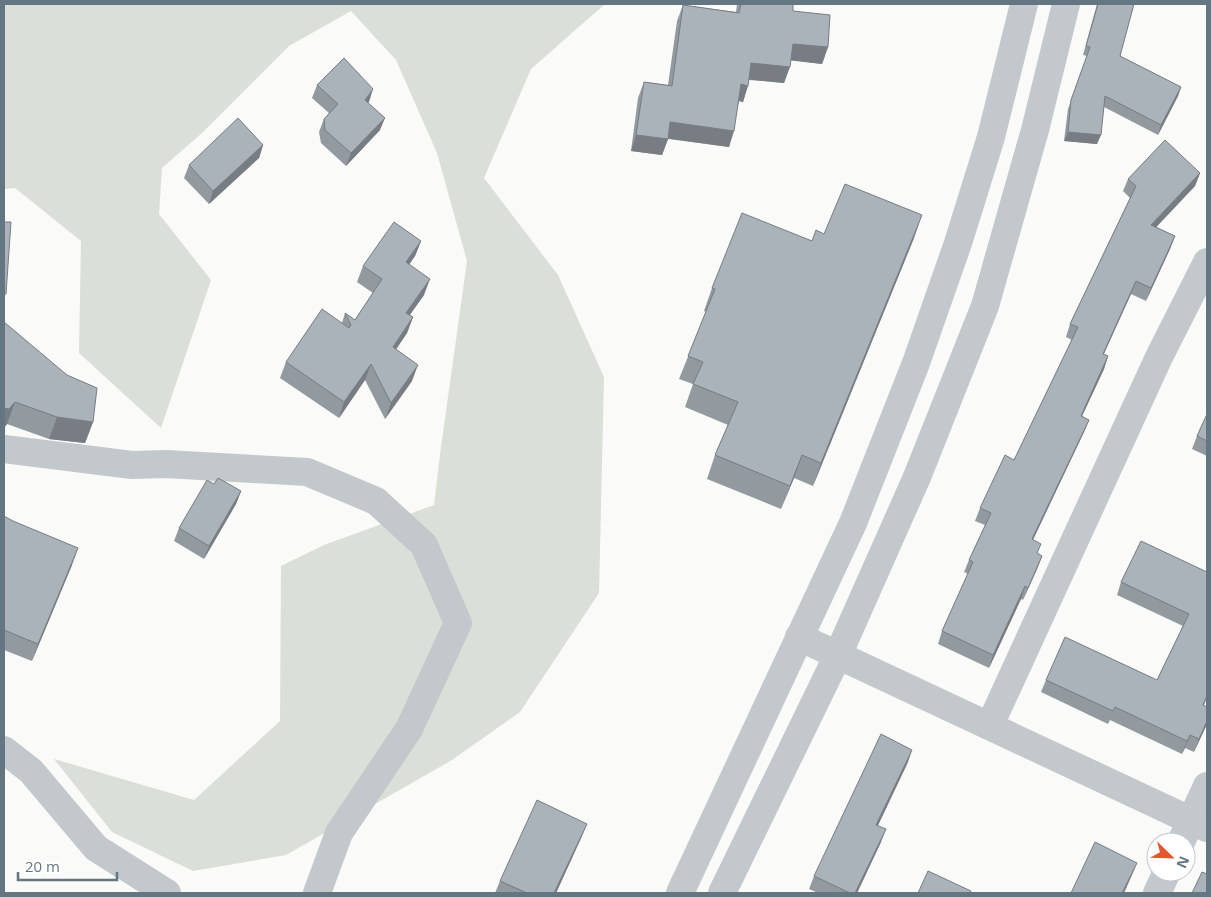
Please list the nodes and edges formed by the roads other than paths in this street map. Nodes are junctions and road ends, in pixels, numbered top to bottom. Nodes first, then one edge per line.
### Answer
1 (1024, 4) edge
2 (1066, 4) edge
3 (1207, 262) edge
4 (4, 449) edge
5 (799, 637) junction
6 (838, 655) junction
7 (990, 725) junction
8 (4, 750) edge
9 (1207, 786) edge
10 (1193, 830) edge
11 (167, 893) edge
12 (317, 893) edge
13 (680, 893) edge
14 (722, 893) edge

1 - 5 street
2 - 6 street
3 - 7 street
4 - 12 street
5 - 6 street
5 - 13 street
6 - 7 street
6 - 14 street
7 - 10 street
8 - 11 street
9 - 10 street

